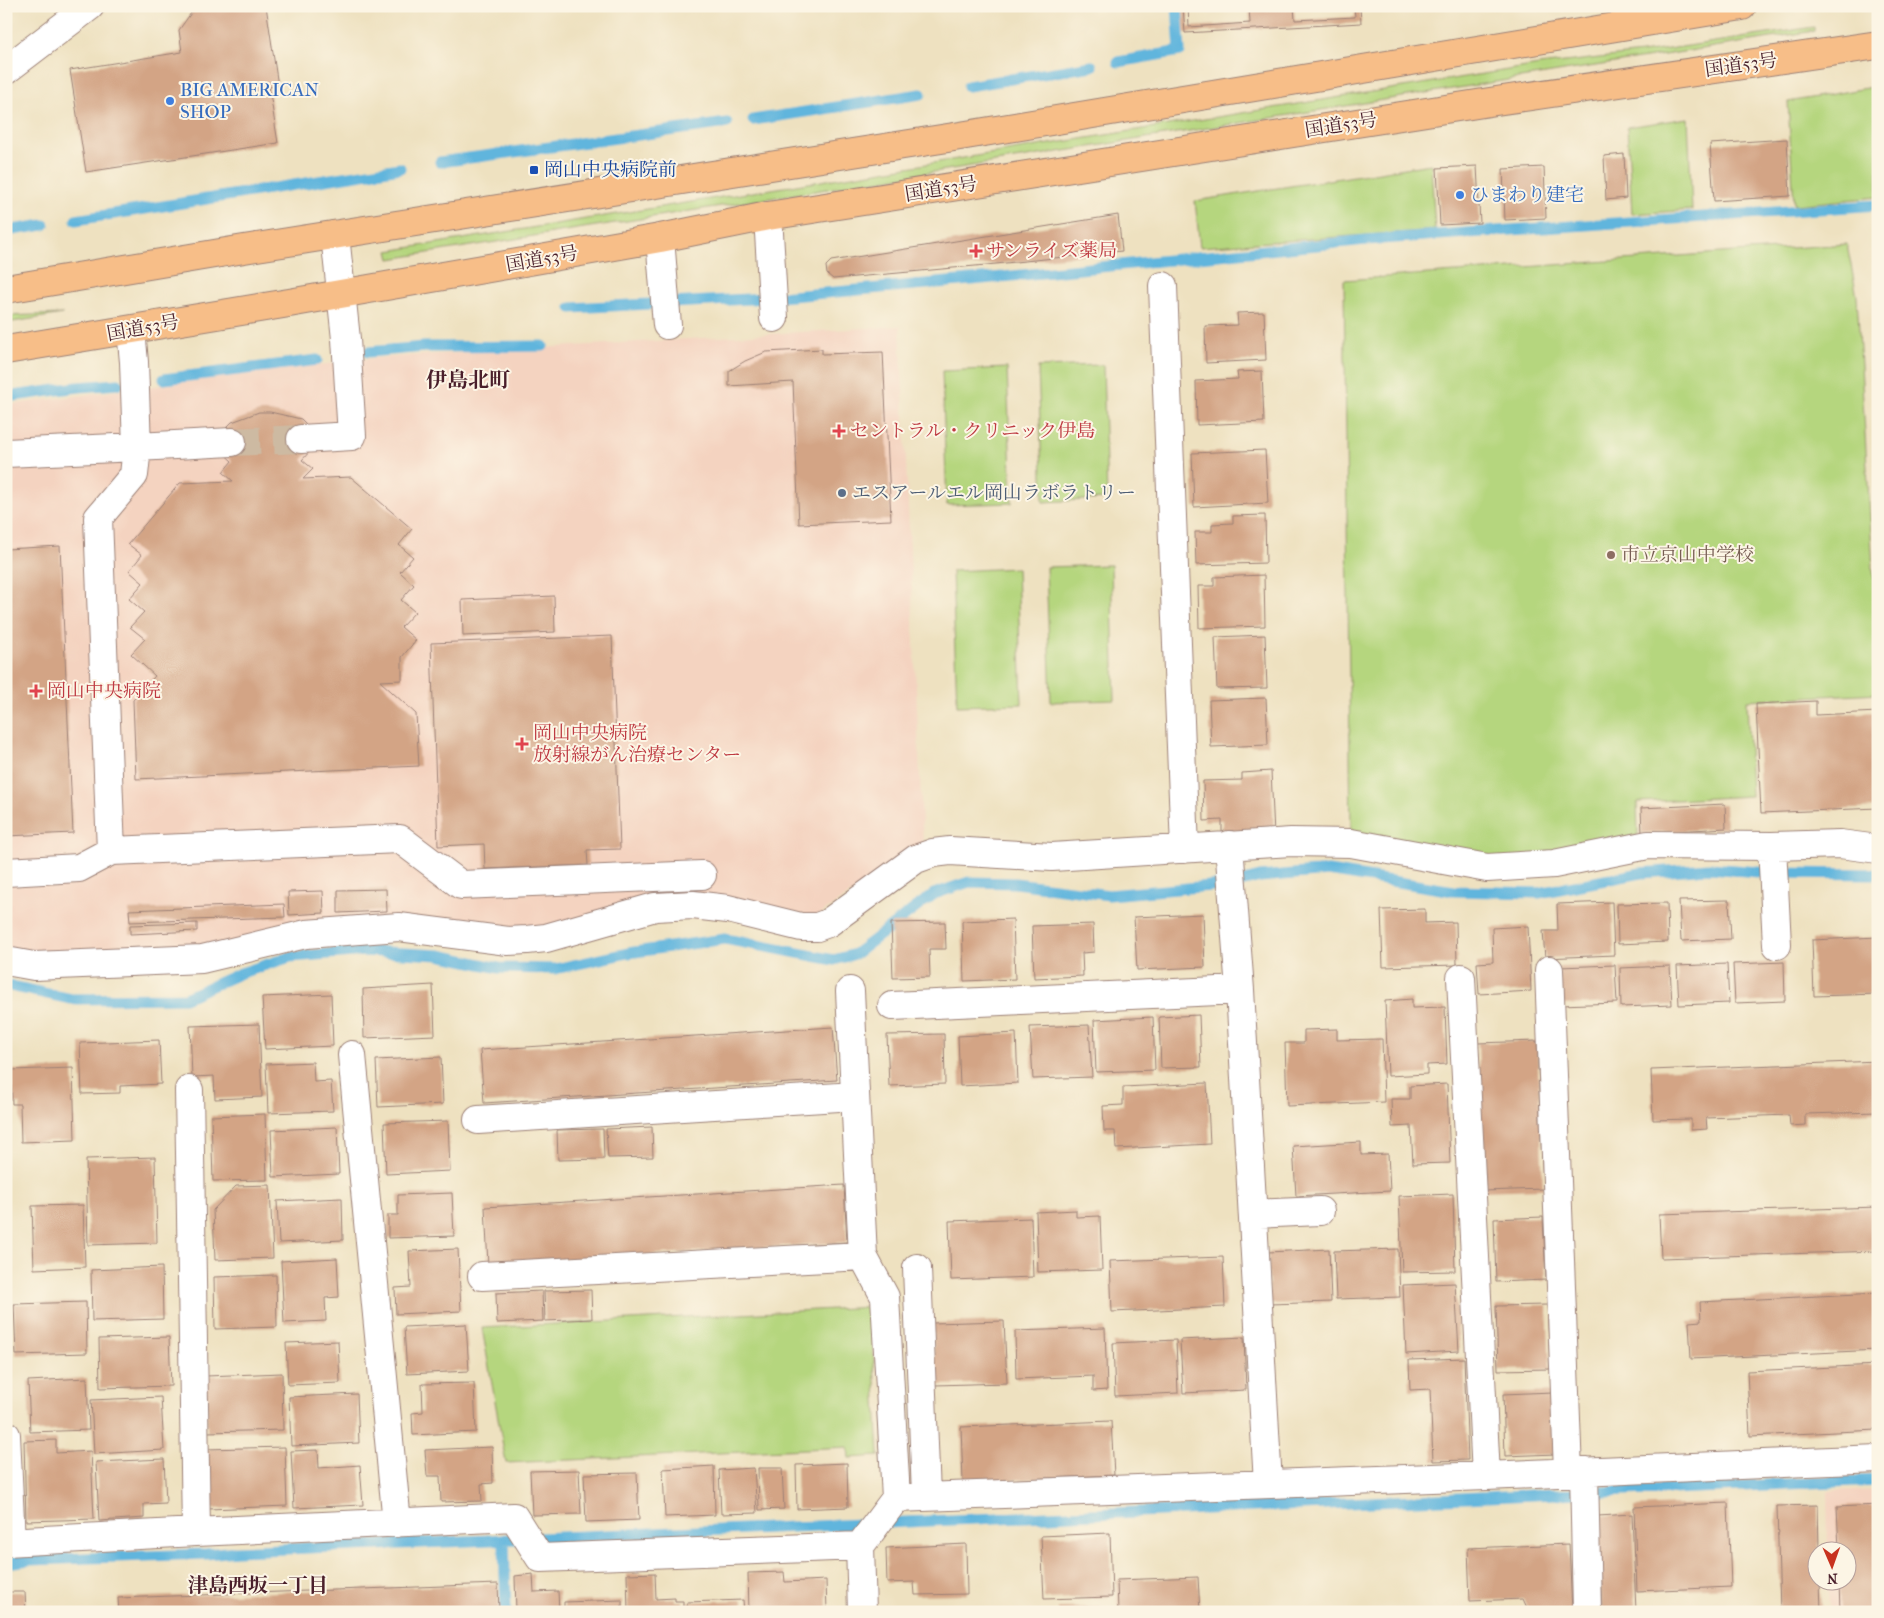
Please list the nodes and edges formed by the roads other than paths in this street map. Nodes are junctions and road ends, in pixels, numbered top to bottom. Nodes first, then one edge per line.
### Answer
1 (90, 6) edge
2 (1742, 6) edge
3 (1878, 45) edge
4 (6, 70) edge
5 (768, 216) junction
6 (335, 235) junction
7 (660, 238) junction
8 (1163, 286) dead end
9 (6, 289) edge
10 (341, 294) junction
11 (773, 303) dead end
12 (666, 311) dead end
13 (131, 330) junction
14 (6, 350) edge
15 (302, 439) tunnel mouth
16 (232, 442) tunnel mouth
17 (137, 447) junction
18 (6, 453) edge
19 (1185, 849) junction
20 (1772, 849) junction
21 (1878, 849) edge
22 (111, 850) junction
23 (1230, 850) junction
24 (6, 872) edge
25 (702, 875) dead end
26 (1777, 945) dead end
27 (6, 961) edge
28 (1549, 970) dead end
29 (1461, 978) dead end
30 (1240, 990) junction
31 (850, 991) dead end
32 (892, 1006) dead end
33 (352, 1055) dead end
34 (189, 1090) dead end
35 (856, 1096) junction
36 (478, 1120) dead end
37 (1320, 1211) dead end
38 (1252, 1214) junction
39 (863, 1256) junction
40 (917, 1268) dead end
41 (482, 1276) dead end
42 (6, 1435) edge
43 (1878, 1459) edge
44 (1486, 1476) junction
45 (1580, 1483) junction
46 (1268, 1484) junction
47 (926, 1496) junction
48 (892, 1503) junction
49 (397, 1523) junction
50 (196, 1532) junction
51 (8, 1542) edge
52 (864, 1542) junction
53 (862, 1612) edge
54 (1586, 1612) edge

1 - 4 street
2 - 6 highway
3 - 5 highway, 国道53号
5 - 7 highway, 国道53号
5 - 11 street
6 - 9 highway
6 - 10 street
7 - 10 highway, 国道53号
7 - 12 street
8 - 19 street
10 - 13 highway, 国道53号
10 - 15 street
13 - 14 highway, 国道53号
13 - 17 street
16 - 17 street
17 - 18 street
17 - 22 street
19 - 23 street
19 - 27 street
20 - 21 street
20 - 23 street
20 - 26 street
22 - 24 street
22 - 25 street
23 - 30 street
28 - 45 street
29 - 44 street
30 - 32 street
30 - 38 street
31 - 35 street
33 - 49 street
34 - 50 street
35 - 36 street
35 - 39 street
37 - 38 street
38 - 46 street
39 - 41 street
39 - 48 street
40 - 47 street
42 - 51 street
43 - 45 street
44 - 45 street
44 - 46 street
45 - 54 street
46 - 47 street
47 - 48 street
48 - 52 street
49 - 50 street
49 - 52 street
50 - 51 street
52 - 53 street

